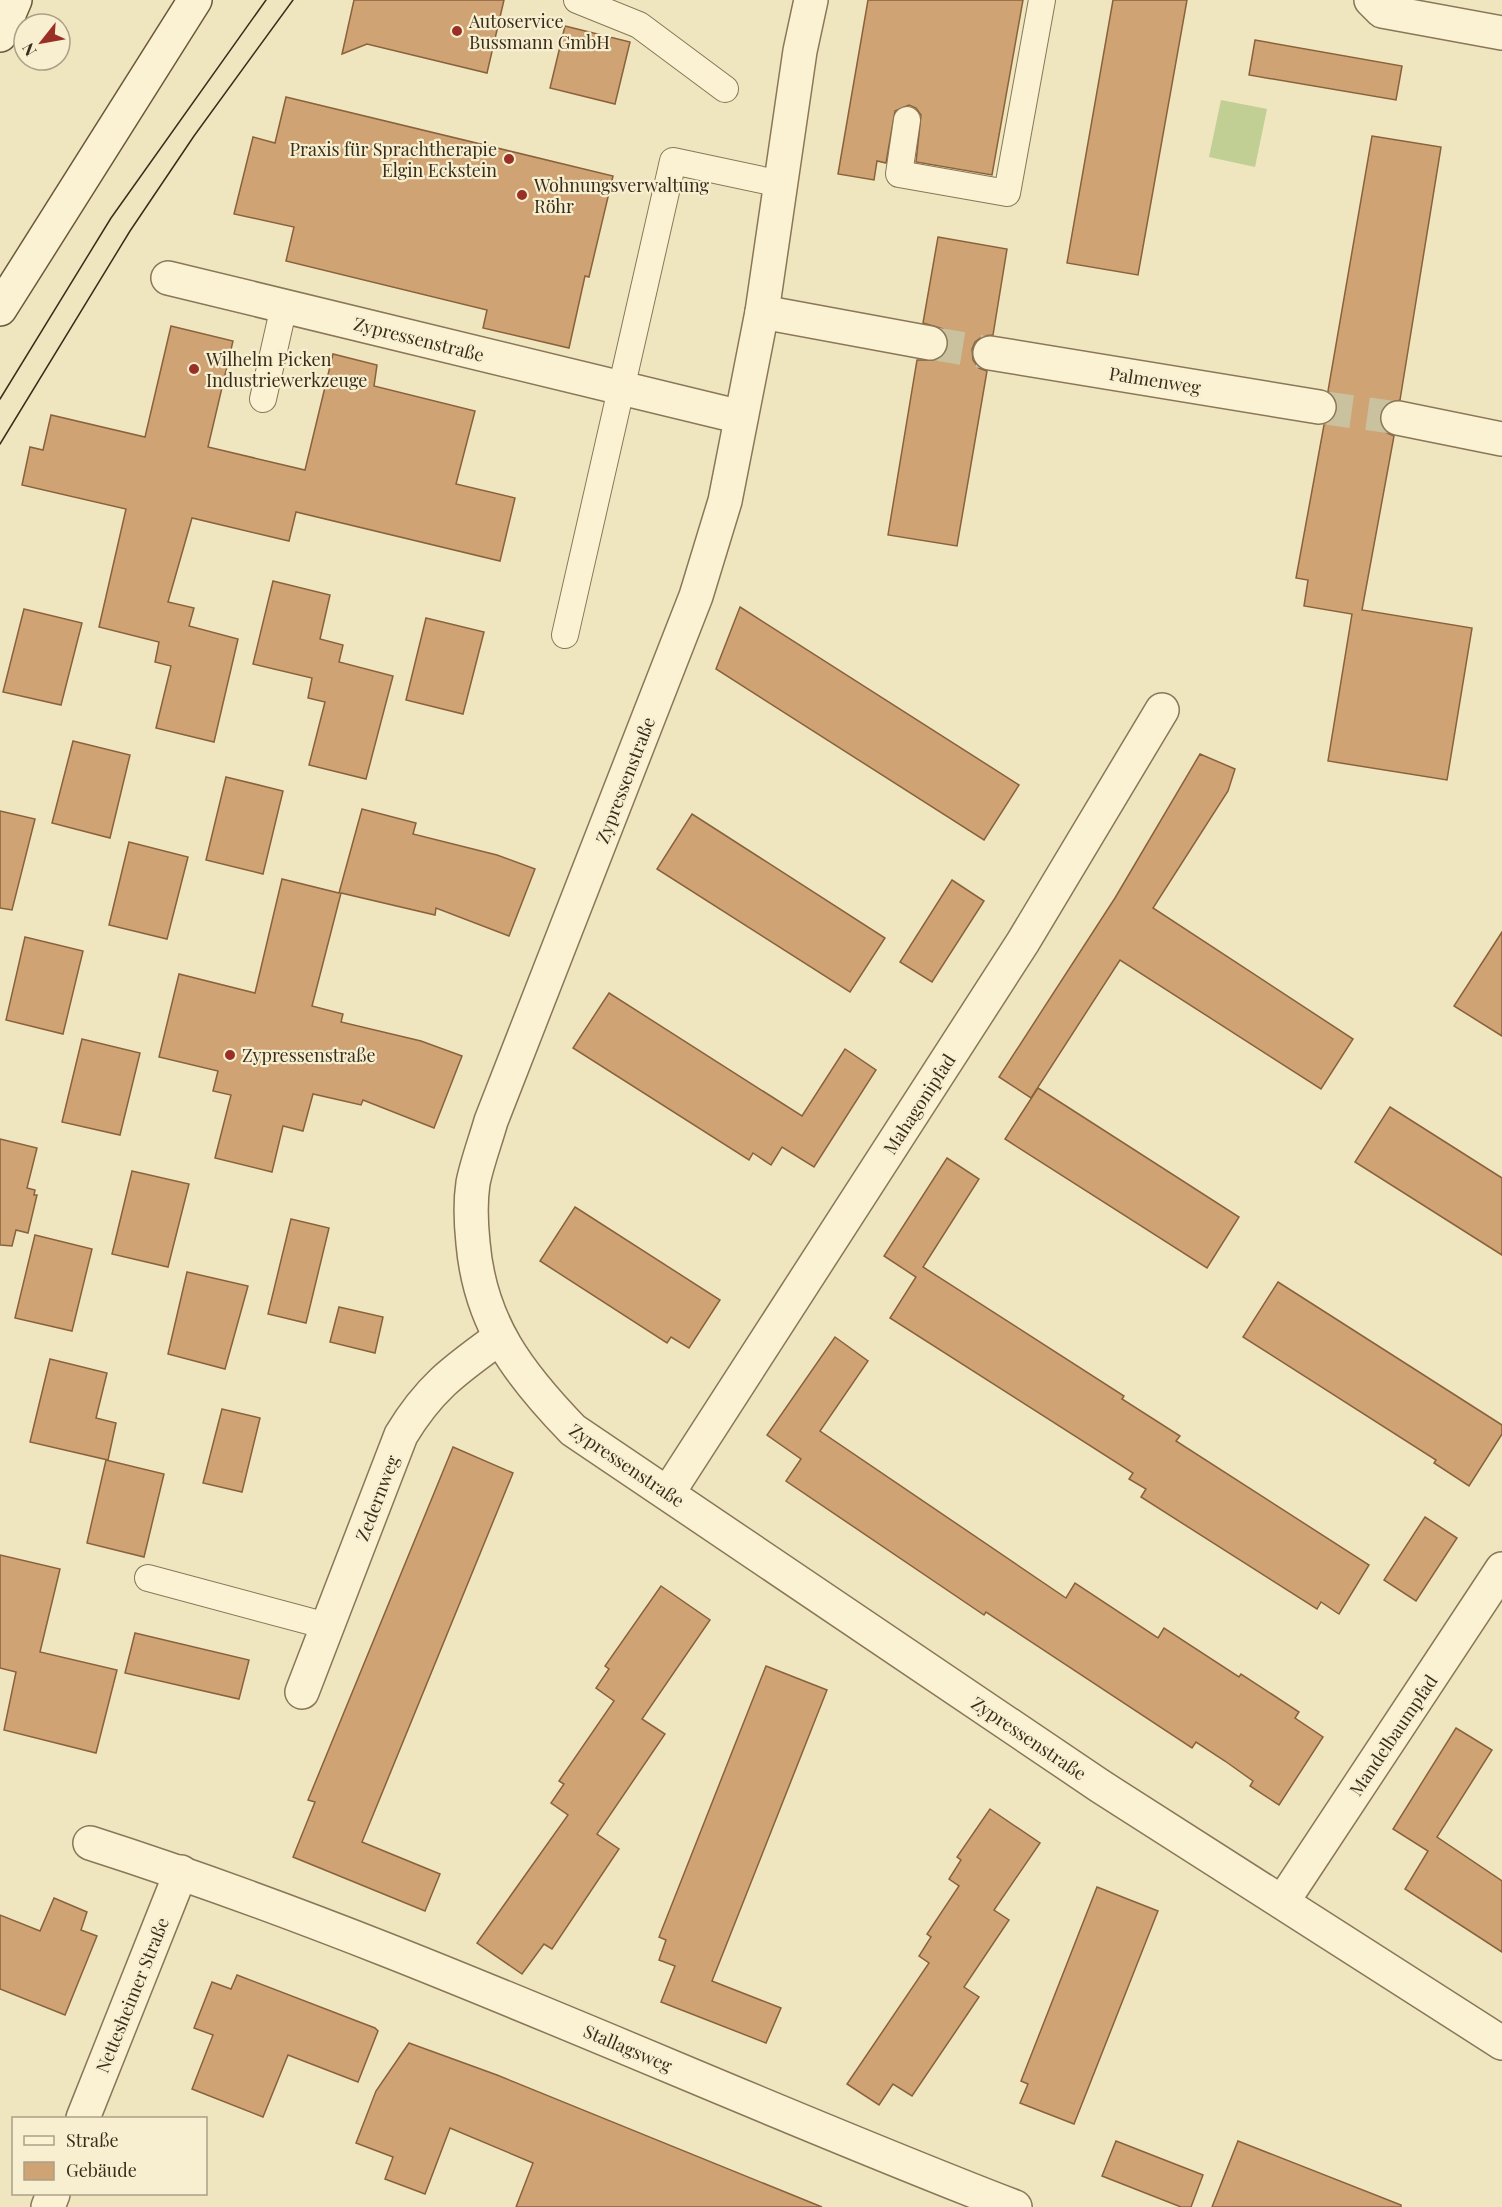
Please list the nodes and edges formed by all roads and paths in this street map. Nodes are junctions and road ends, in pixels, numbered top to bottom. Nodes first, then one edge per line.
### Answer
1 (15, 0) edge
2 (195, 0) edge
3 (577, 0) edge
4 (811, 0) edge
5 (1042, 0) edge
6 (1371, 0) edge
7 (1502, 33) edge
8 (0, 35) edge
9 (725, 89) dead end
10 (907, 120) dead end
11 (781, 184) junction
12 (168, 278) dead end
13 (284, 306) junction
14 (0, 309) edge
15 (762, 312) junction
16 (930, 342) tunnel mouth
17 (990, 353) tunnel mouth
18 (623, 388) junction
19 (263, 399) dead end
20 (1319, 407) tunnel mouth
21 (741, 417) junction
22 (1398, 418) tunnel mouth
23 (1502, 439) edge
24 (565, 635) dead end
25 (1162, 710) dead end
26 (499, 1338) junction
27 (668, 1493) junction
28 (1502, 1569) edge
29 (148, 1578) dead end
30 (327, 1626) junction
31 (302, 1692) dead end
32 (90, 1843) dead end
33 (181, 1872) junction
34 (1283, 1901) junction
35 (1502, 2043) edge
36 (83, 2117) edge
37 (1015, 2207) edge

1 - 8 street
2 - 14 street
3 - 9 lane
4 - 11 street, Zypressenstraße
5 - 10 lane
6 - 7 street
11 - 15 street, Zypressenstraße
11 - 18 lane
12 - 13 street, Zypressenstraße
13 - 18 street, Zypressenstraße
13 - 19 lane
15 - 16 street
15 - 21 street, Zypressenstraße
17 - 20 street, Palmenweg
18 - 21 street, Zypressenstraße
18 - 24 lane
21 - 26 street, Zypressenstraße
22 - 23 street
25 - 27 street, Mahagonipfad
26 - 27 street, Zypressenstraße
26 - 30 street, Zedernweg
27 - 34 street, Zypressenstraße
28 - 34 street, Mandelbaumpfad
29 - 30 lane
30 - 31 street, Zedernweg
32 - 33 street
33 - 36 street, Nettesheimer Straße
33 - 37 street, Stallagsweg
34 - 35 street, Zypressenstraße

